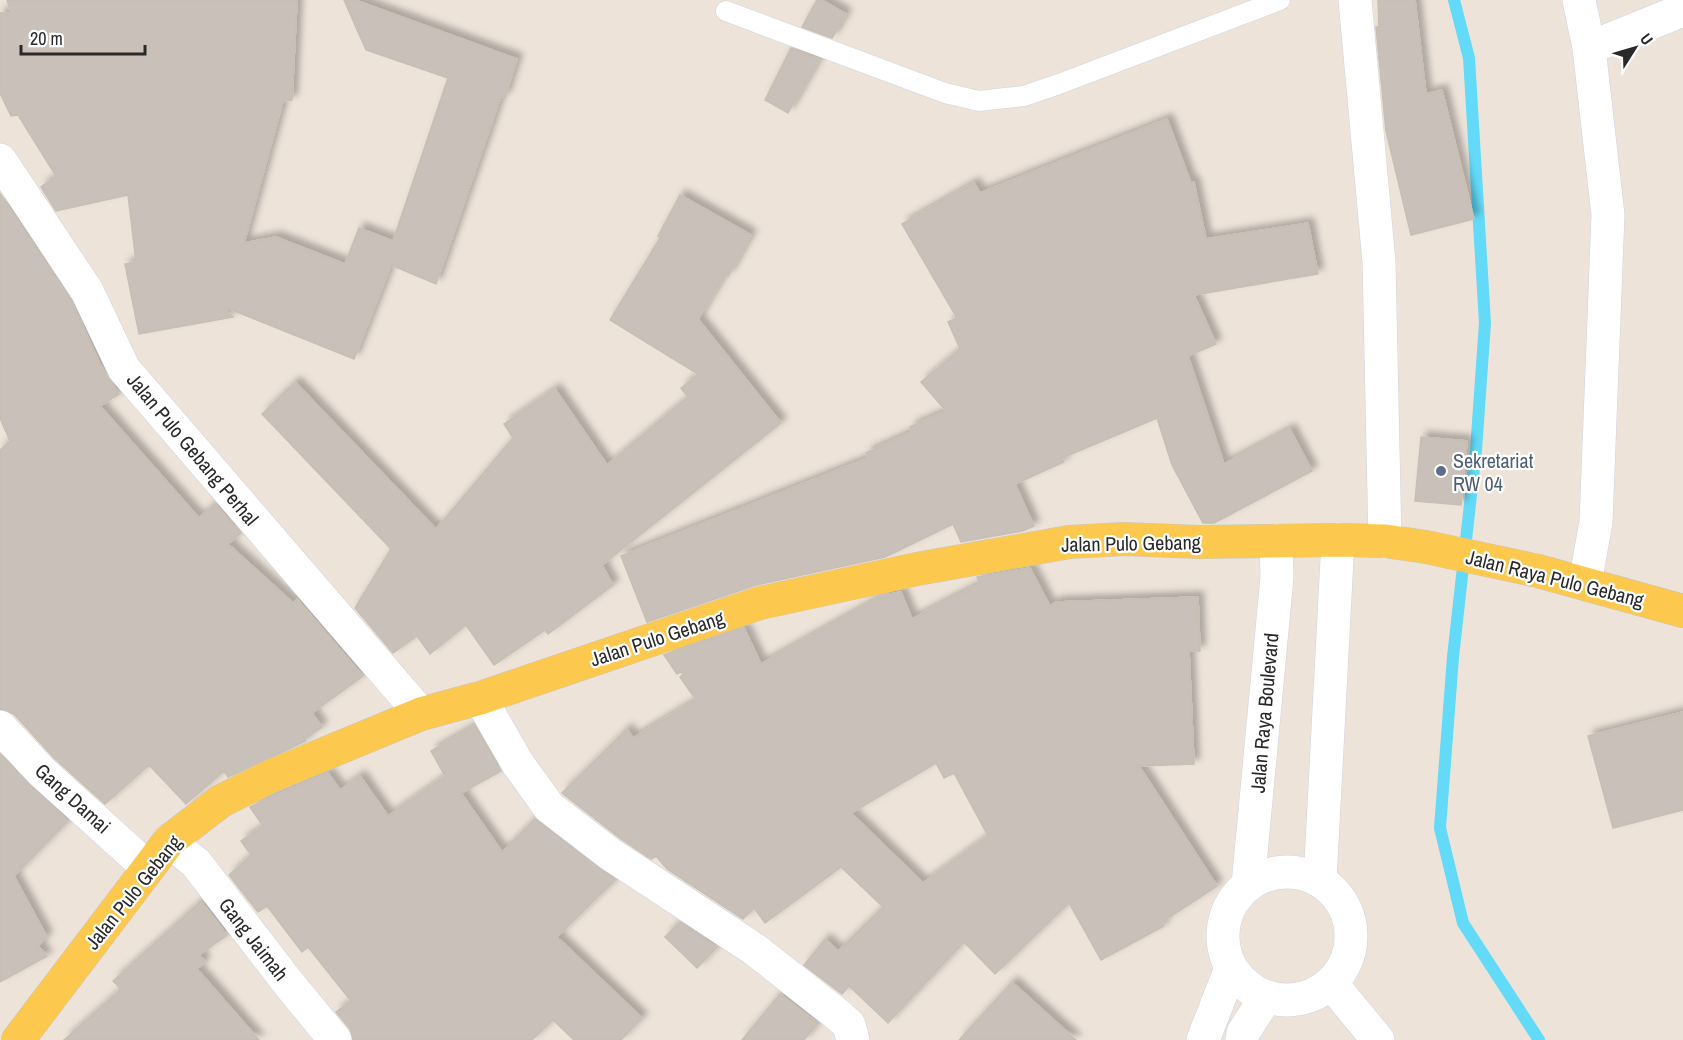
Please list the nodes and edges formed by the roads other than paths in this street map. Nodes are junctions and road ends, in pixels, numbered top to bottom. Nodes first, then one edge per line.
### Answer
1 (1280, 0) edge
2 (1355, 0) edge
3 (1579, 0) edge
4 (1683, 10) edge
5 (726, 11) dead end
6 (1589, 48) junction
7 (0, 160) edge
8 (1338, 540) junction
9 (1276, 541) junction
10 (1385, 541) junction
11 (1426, 546) joint
12 (1585, 583) junction
13 (1683, 611) edge
14 (480, 698) junction
15 (421, 714) junction
16 (0, 727) edge
17 (169, 841) junction
18 (147, 867) junction
19 (1320, 881) junction
20 (1248, 885) junction
21 (1232, 968) junction
22 (1331, 983) junction
23 (1266, 997) junction
24 (857, 1035) edge
25 (18, 1040) edge
26 (335, 1040) edge
27 (1203, 1040) edge
28 (1242, 1040) edge
29 (1378, 1040) edge

1 - 5 lane
2 - 10 street
3 - 6 street
4 - 6 street
6 - 12 street
7 - 15 street, Jalan Pulo Gebang Perhal
8 - 9 main road, Jalan Pulo Gebang
8 - 10 main road, Jalan Pulo Gebang
8 - 19 street
9 - 14 main road, Jalan Pulo Gebang
9 - 20 street, Jalan Raya Boulevard
10 - 11 main road, Jalan Pulo Gebang
11 - 12 main road, Jalan Raya Pulo Gebang
12 - 13 main road, Jalan Raya Pulo Gebang
14 - 15 main road, Jalan Pulo Gebang
14 - 24 street
15 - 17 main road, Jalan Pulo Gebang
16 - 18 street, Gang Damai
17 - 18 main road, Jalan Pulo Gebang
17 - 26 street, Gang Jaimah
18 - 25 main road, Jalan Pulo Gebang
19 - 20 street
19 - 22 street
20 - 21 street
21 - 23 street
21 - 27 street
22 - 23 street
22 - 29 street
23 - 28 street

